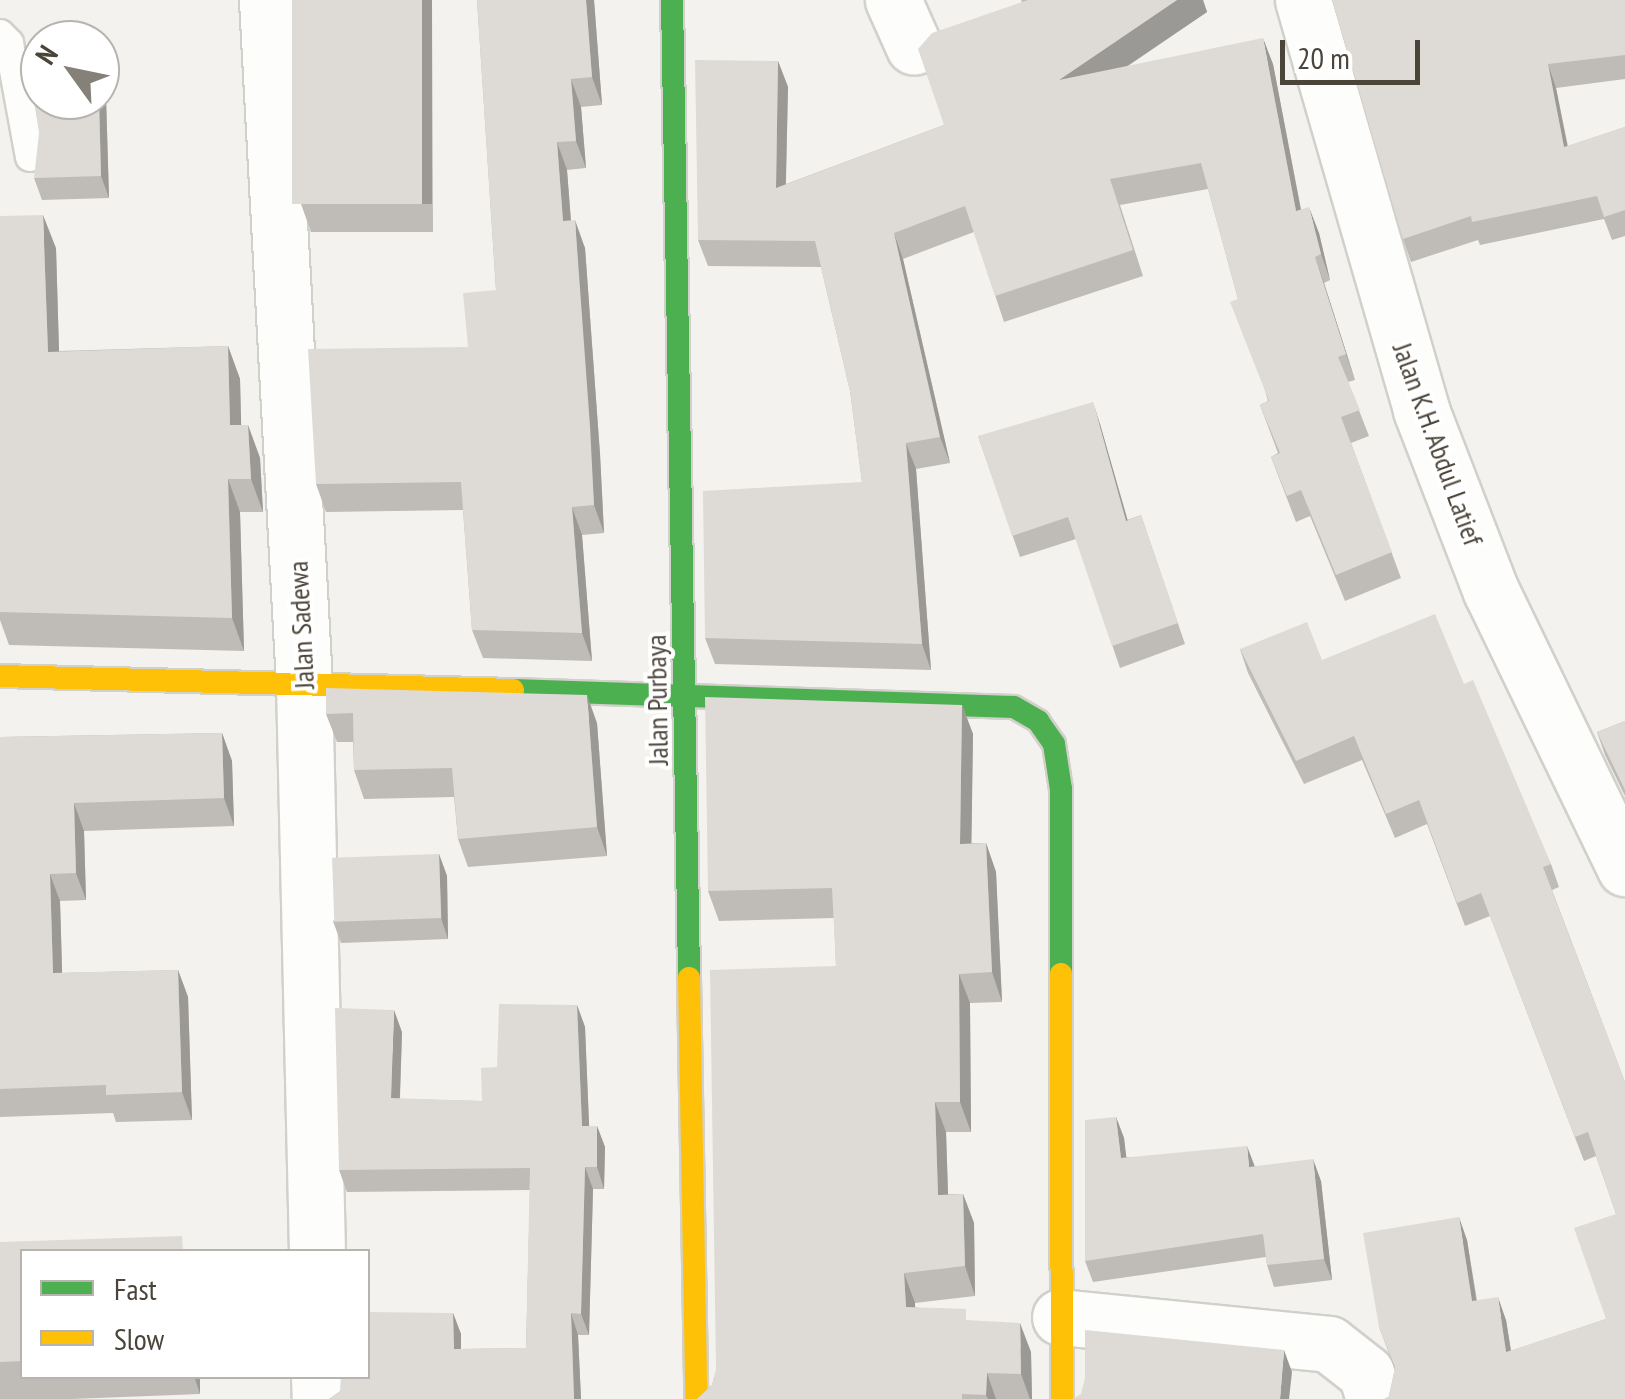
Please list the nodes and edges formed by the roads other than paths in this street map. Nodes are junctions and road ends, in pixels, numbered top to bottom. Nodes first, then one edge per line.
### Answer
1 (268, 0) edge
2 (672, 0) edge
3 (1303, 0) edge
4 (0, 34) edge
5 (30, 157) dead end
6 (0, 676) edge
7 (304, 684) junction
8 (688, 692) junction
9 (1625, 868) edge
10 (317, 1249) edge
11 (1060, 1317) junction
12 (696, 1399) edge
13 (1062, 1399) edge
14 (1374, 1399) edge

1 - 7 street, Jalan Sadewa
2 - 8 street, Jalan Purbaya
3 - 9 street, Jalan K.H. Abdul Latief
4 - 5 lane
6 - 7 street
7 - 8 street
7 - 10 street, Jalan Sadewa
8 - 11 street
8 - 12 street, Jalan Purbaya
11 - 13 street
11 - 14 street

